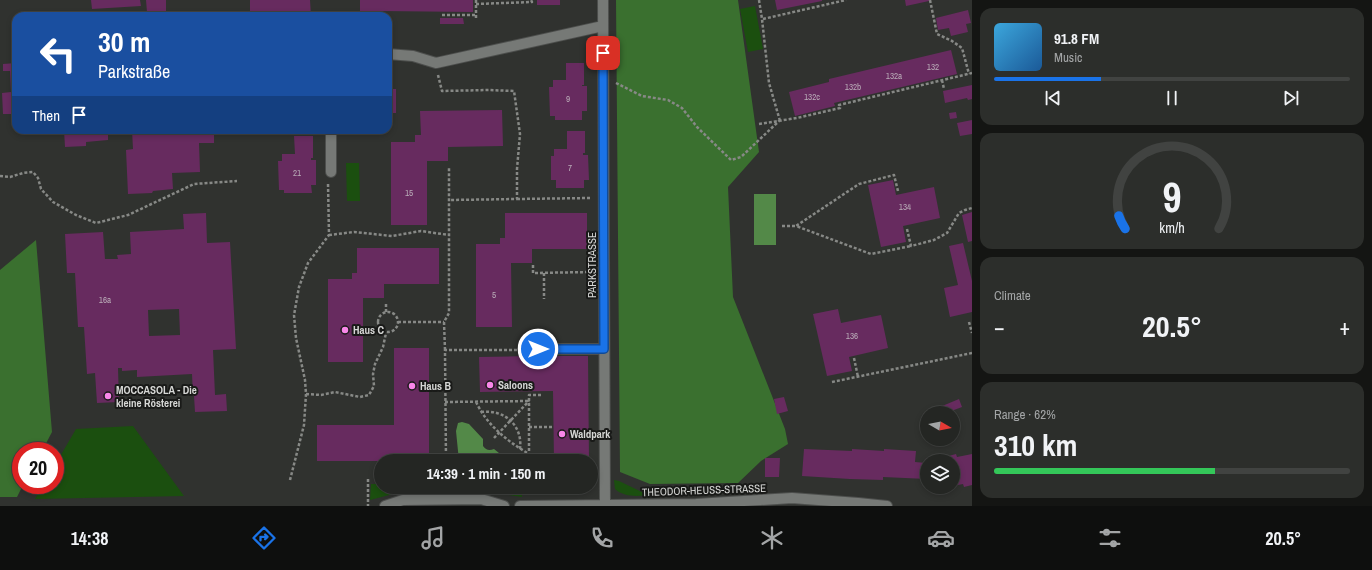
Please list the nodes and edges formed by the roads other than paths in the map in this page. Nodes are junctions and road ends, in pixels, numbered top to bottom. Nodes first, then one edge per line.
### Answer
1 (603, 0) edge
2 (603, 26) junction
3 (392, 54) edge
4 (331, 134) edge
5 (331, 172) road end
6 (604, 349) junction
7 (533, 350) tunnel mouth
8 (605, 505) junction
9 (385, 506) edge
10 (504, 506) edge
11 (520, 506) edge
12 (887, 506) edge

1 - 2 street, PARKSTRASSE
2 - 3 street
2 - 6 street, PARKSTRASSE
4 - 5 street
6 - 7 street
6 - 8 street, PARKSTRASSE
8 - 11 street, THEODOR-HEUSS-STRASSE
8 - 12 street, THEODOR-HEUSS-STRASSE
9 - 10 street

